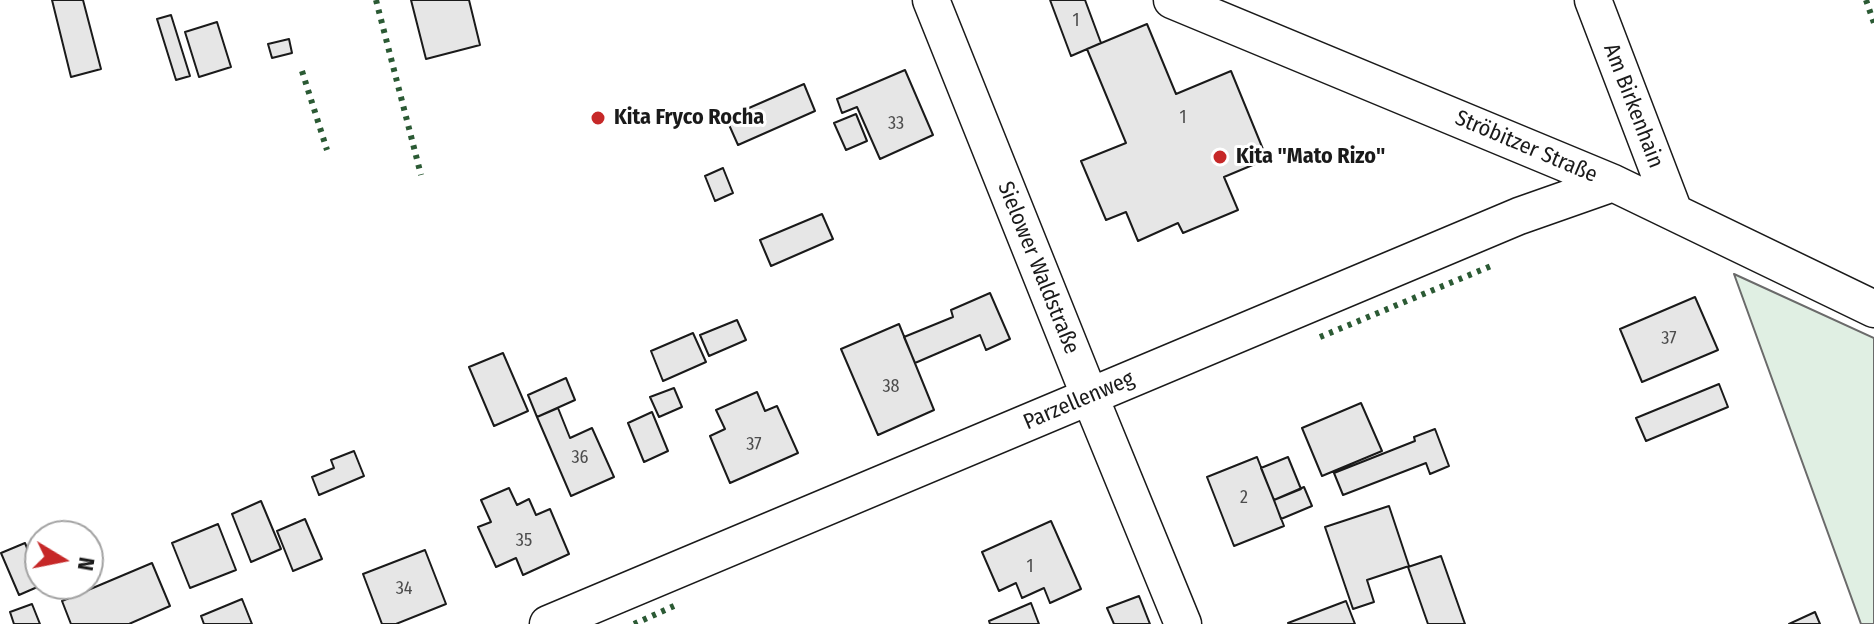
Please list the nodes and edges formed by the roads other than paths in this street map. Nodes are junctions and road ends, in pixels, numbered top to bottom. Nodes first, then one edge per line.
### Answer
1 (931, 0) edge
2 (1172, 0) edge
3 (1593, 0) edge
4 (1613, 183) junction
5 (1674, 212) junction
6 (1874, 309) edge
7 (1090, 397) junction
8 (548, 624) edge
9 (1183, 624) edge

1 - 7 street, Sielower Waldstraße
2 - 4 street, Ströbitzer Straße
3 - 5 street, Am Birkenhain
4 - 5 street, Ströbitzer Straße
4 - 7 street, Parzellenweg
5 - 6 street, Ströbitzer Straße
7 - 8 street, Parzellenweg
7 - 9 street, Sielower Waldstraße

